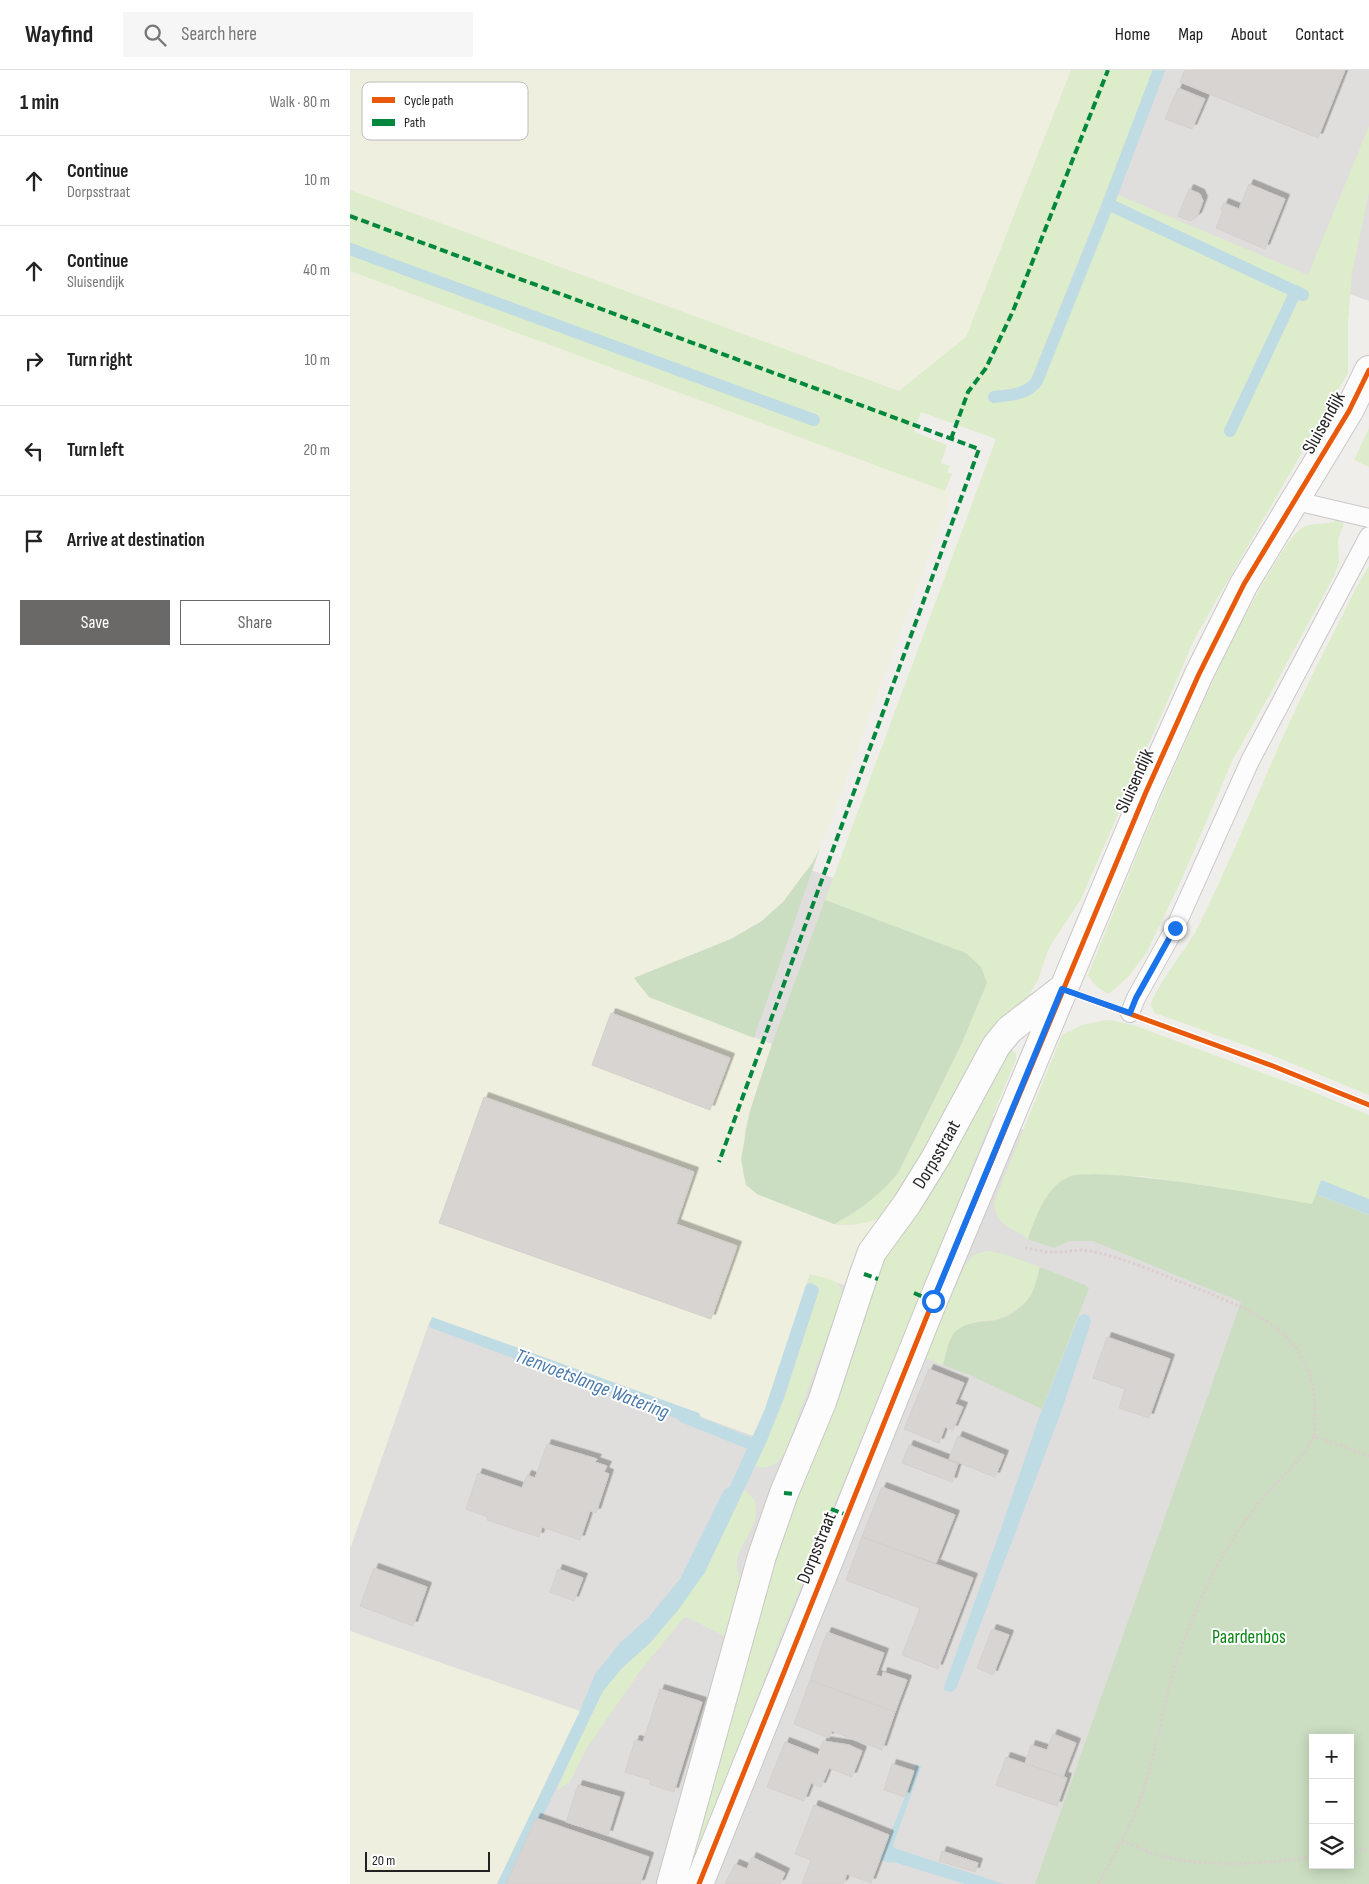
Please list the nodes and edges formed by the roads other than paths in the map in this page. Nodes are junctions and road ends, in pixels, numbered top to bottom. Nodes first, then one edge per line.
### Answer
1 (1369, 370) edge
2 (1296, 501) junction
3 (1369, 518) edge
4 (1369, 536) edge
5 (1062, 989) junction
6 (1130, 1013) dead end
7 (965, 1224) joint
8 (672, 1884) edge
9 (699, 1884) edge

1 - 2 street, Sluisendijk
2 - 3 lane
2 - 5 street, Sluisendijk
4 - 6 lane
5 - 7 street, Sluisendijk
5 - 8 street, Dorpsstraat
7 - 9 street, Dorpsstraat

